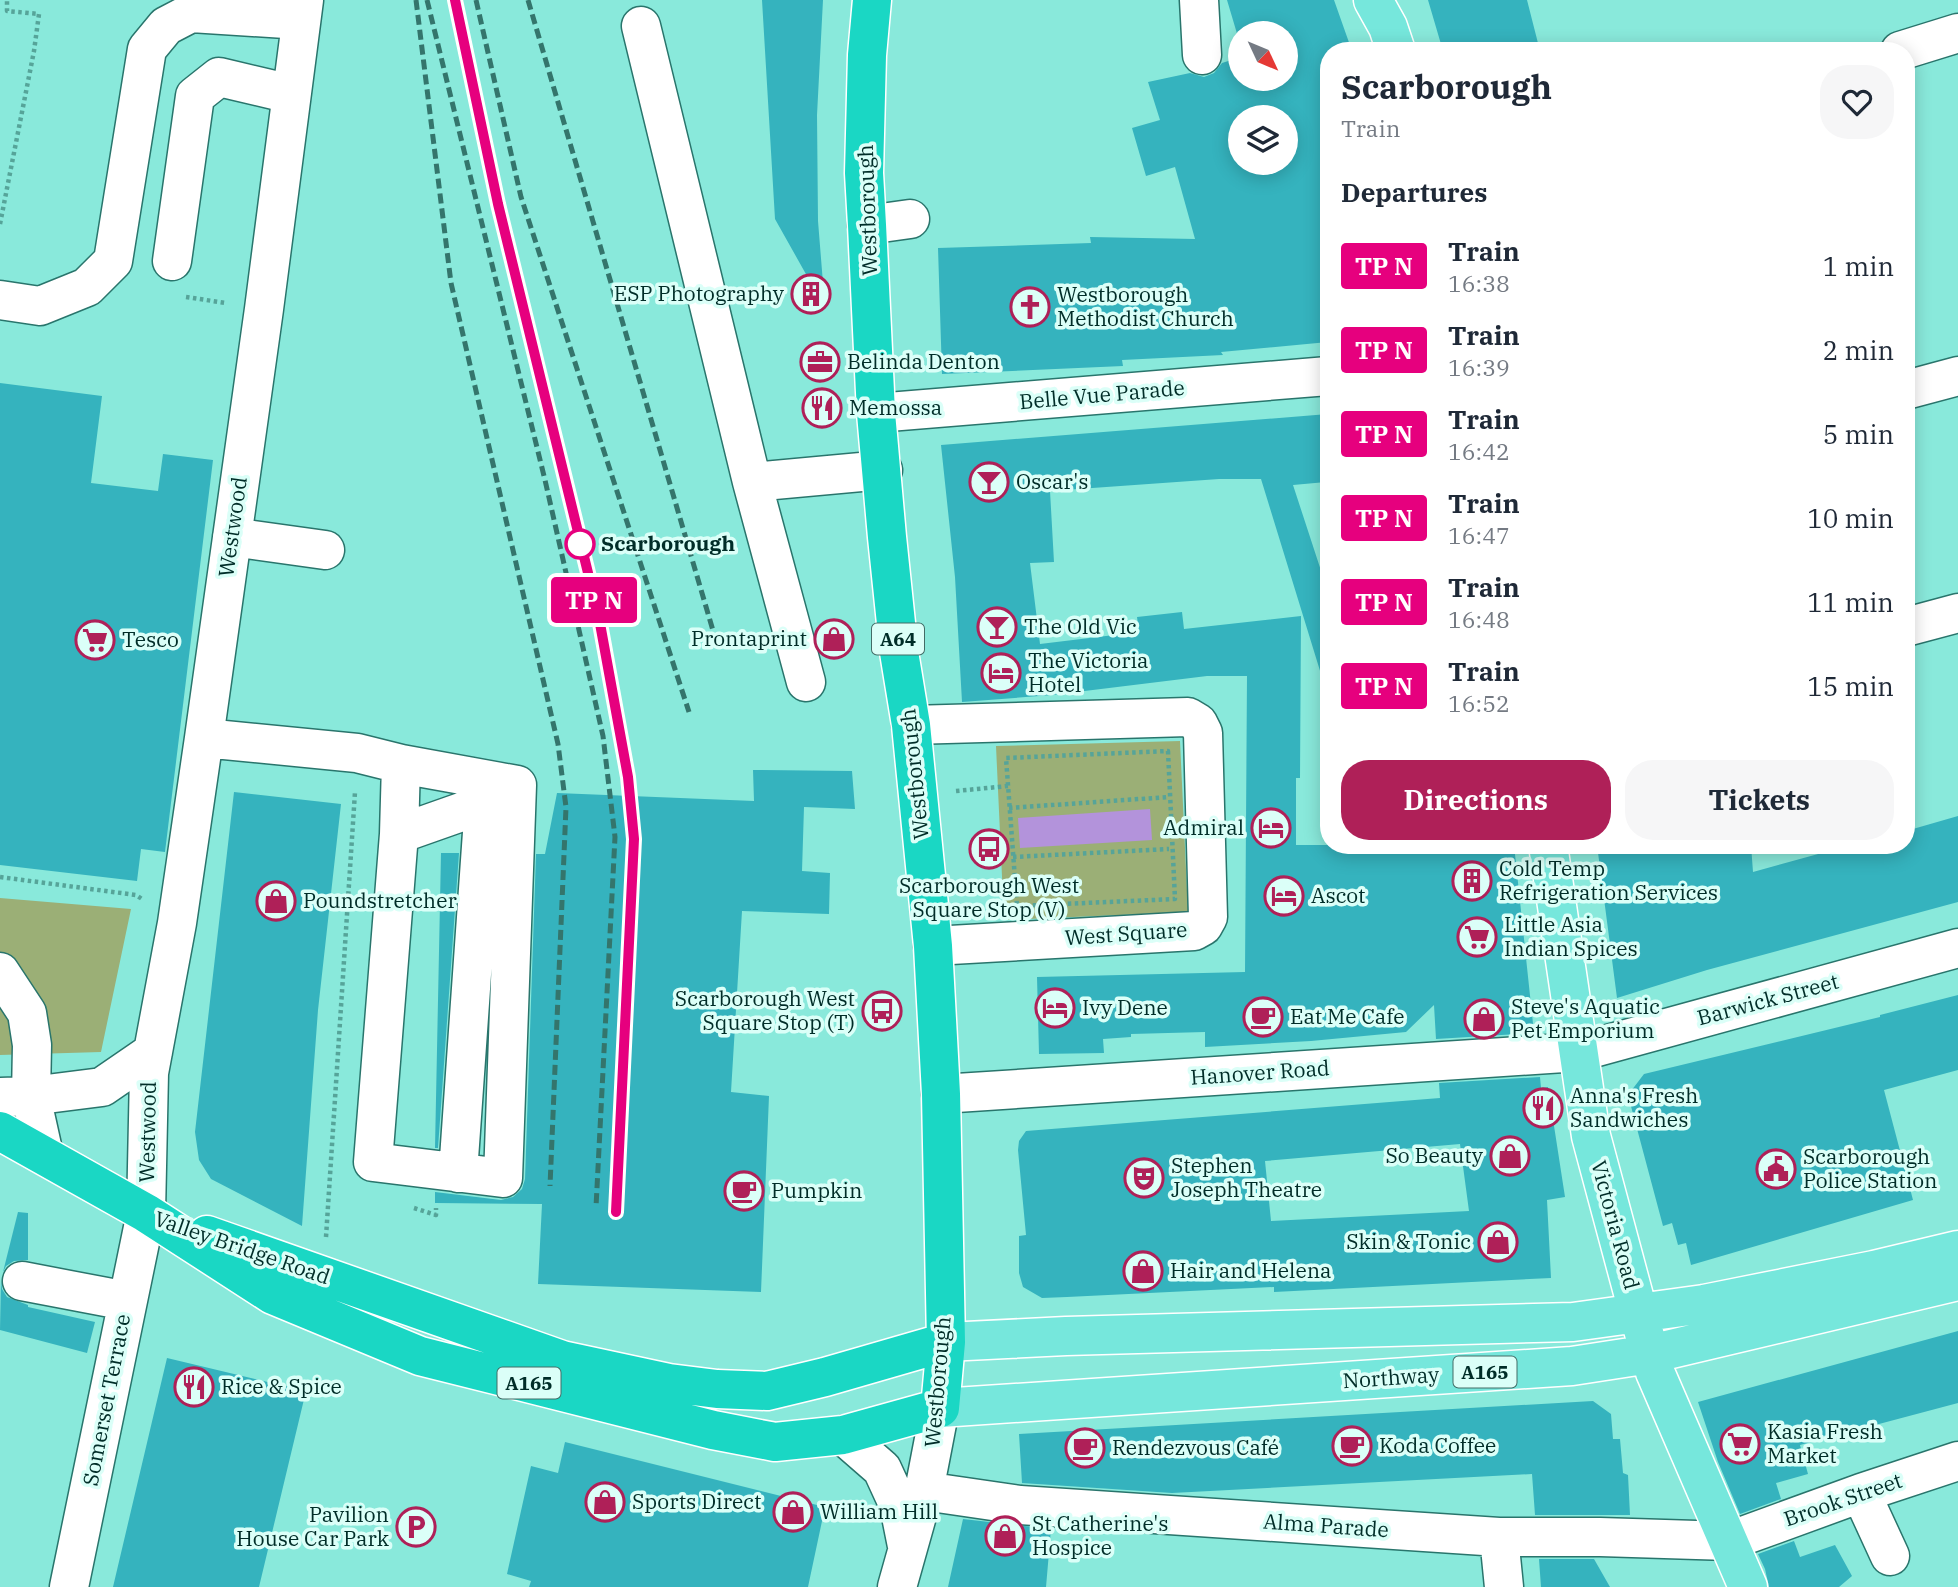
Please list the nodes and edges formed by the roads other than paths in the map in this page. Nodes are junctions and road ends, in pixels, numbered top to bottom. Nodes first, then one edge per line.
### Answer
1 (872, 0) edge
2 (1199, 0) edge
3 (1373, 0) edge
4 (303, 10) edge
5 (641, 26) dead end
6 (1958, 33) edge
7 (1393, 42) edge
8 (1915, 46) edge
9 (1202, 55) dead end
10 (292, 94) junction
11 (910, 219) dead end
12 (867, 225) junction
13 (172, 261) dead end
14 (0, 300) edge
15 (1958, 376) edge
16 (1320, 377) edge
17 (1915, 388) edge
18 (876, 413) junction
19 (883, 470) junction
20 (752, 482) junction
21 (232, 537) junction
22 (325, 550) dead end
23 (1958, 613) edge
24 (1915, 624) edge
25 (806, 682) dead end
26 (911, 725) junction
27 (204, 738) junction
28 (401, 764) junction
29 (484, 792) junction
30 (399, 834) junction
31 (1549, 854) edge
32 (933, 946) junction
33 (1958, 948) edge
34 (0, 972) edge
35 (153, 1052) junction
36 (1579, 1052) junction
37 (941, 1094) junction
38 (16, 1097) edge
39 (0, 1131) edge
40 (44, 1155) junction
41 (146, 1213) junction
42 (1958, 1250) edge
43 (8, 1278) edge
44 (1958, 1281) edge
45 (127, 1300) junction
46 (1639, 1315) junction
47 (946, 1342) junction
48 (1650, 1354) junction
49 (940, 1408) junction
50 (843, 1435) junction
51 (1958, 1461) edge
52 (924, 1491) junction
53 (1861, 1493) junction
54 (1499, 1537) junction
55 (1729, 1541) junction
56 (1890, 1556) dead end
57 (898, 1575) edge
58 (69, 1587) edge
59 (1504, 1587) edge
60 (1748, 1587) edge

1 - 12 highway, Westborough / A64
2 - 9 street
3 - 7 main road
4 - 10 street, Westwood
4 - 14 street
5 - 20 street
6 - 8 street
10 - 13 street
10 - 21 street, Westwood
11 - 12 street
12 - 18 highway, Westborough / A64
15 - 17 street
16 - 18 street, Belle Vue Parade
18 - 19 highway, Westborough / A64
19 - 20 street
19 - 26 highway, Westborough / A64
20 - 25 street
21 - 22 street
21 - 27 street, Westwood
23 - 24 street
26 - 32 highway, Westborough / A64
26 - 32 street, West Square
27 - 28 street
27 - 35 street, Westwood
28 - 29 street
28 - 30 street
29 - 30 street
29 - 30 street
31 - 36 main road, Victoria Road
32 - 37 highway, Westborough / A64
33 - 36 street, Barwick Street
34 - 38 street
35 - 38 street, Westwood
35 - 41 street, Westwood
36 - 37 street, Hanover Road
36 - 46 main road, Victoria Road
37 - 47 highway, Westborough / A64
38 - 40 street
39 - 40 highway, A165
40 - 41 highway, A165
41 - 45 street, Somerset Terrace
41 - 47 highway, Valley Bridge Road / A165
41 - 50 highway, Valley Bridge Road / A165
42 - 46 main road, A165
43 - 45 street
44 - 48 main road, Northway / A165
45 - 58 street, Somerset Terrace
46 - 47 main road, A165
46 - 48 main road, Victoria Road
47 - 49 highway, Westborough / A64
48 - 49 main road, Northway / A165
48 - 55 main road, Victoria Road
49 - 50 highway, Valley Bridge Road / A165
49 - 52 street, Westborough
50 - 57 street, Westborough
51 - 53 street, Brook Street
52 - 54 street, Alma Parade
52 - 57 street, Westborough
53 - 55 street, Brook Street
53 - 56 street
54 - 55 street, Alma Parade
54 - 59 street
55 - 60 main road, Victoria Road

